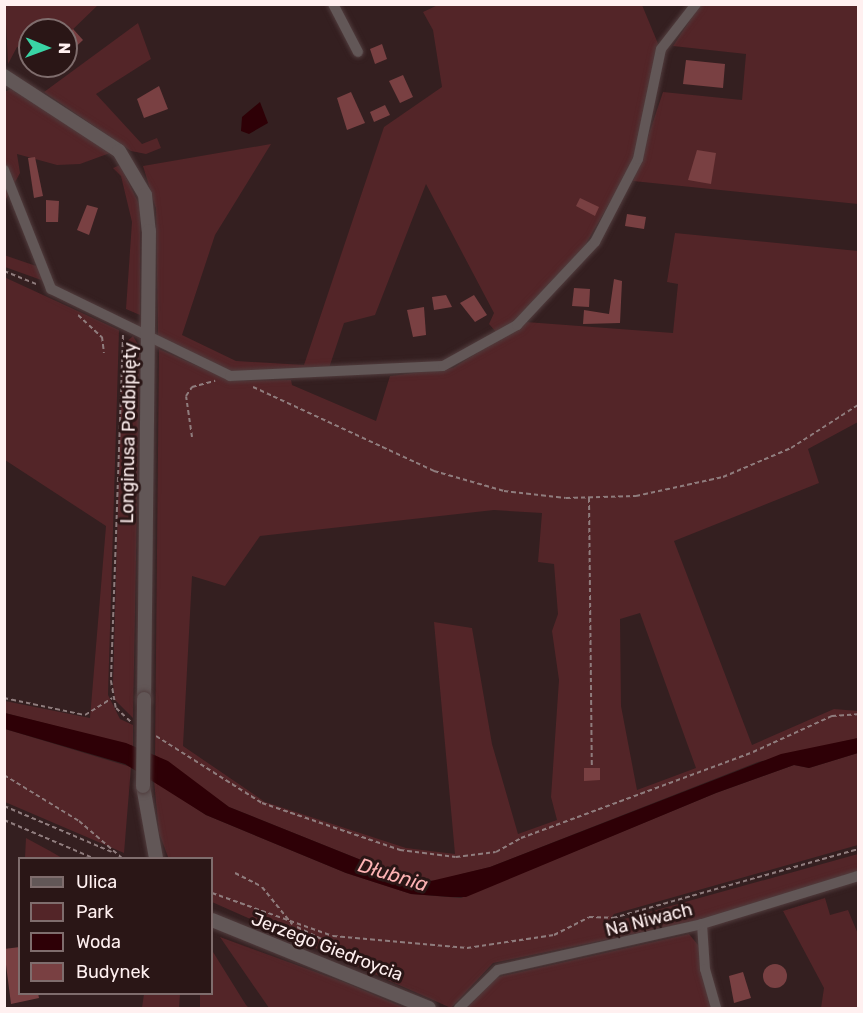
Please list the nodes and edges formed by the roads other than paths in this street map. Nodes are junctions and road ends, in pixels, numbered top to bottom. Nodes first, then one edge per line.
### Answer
1 (333, 4) edge
2 (696, 4) edge
3 (358, 52) dead end
4 (4, 76) edge
5 (4, 170) edge
6 (148, 337) junction
7 (156, 857) edge
8 (858, 876) edge
9 (213, 920) edge
10 (702, 924) junction
11 (429, 1008) edge
12 (459, 1008) edge
13 (716, 1008) edge

1 - 3 street
2 - 6 street
4 - 6 street, Longinusa Podbipięty
5 - 6 street
6 - 7 street, Longinusa Podbipięty, bridge
8 - 10 street, Na Niwach
9 - 11 street, Jerzego Giedroycia
10 - 12 street, Na Niwach
10 - 13 street

